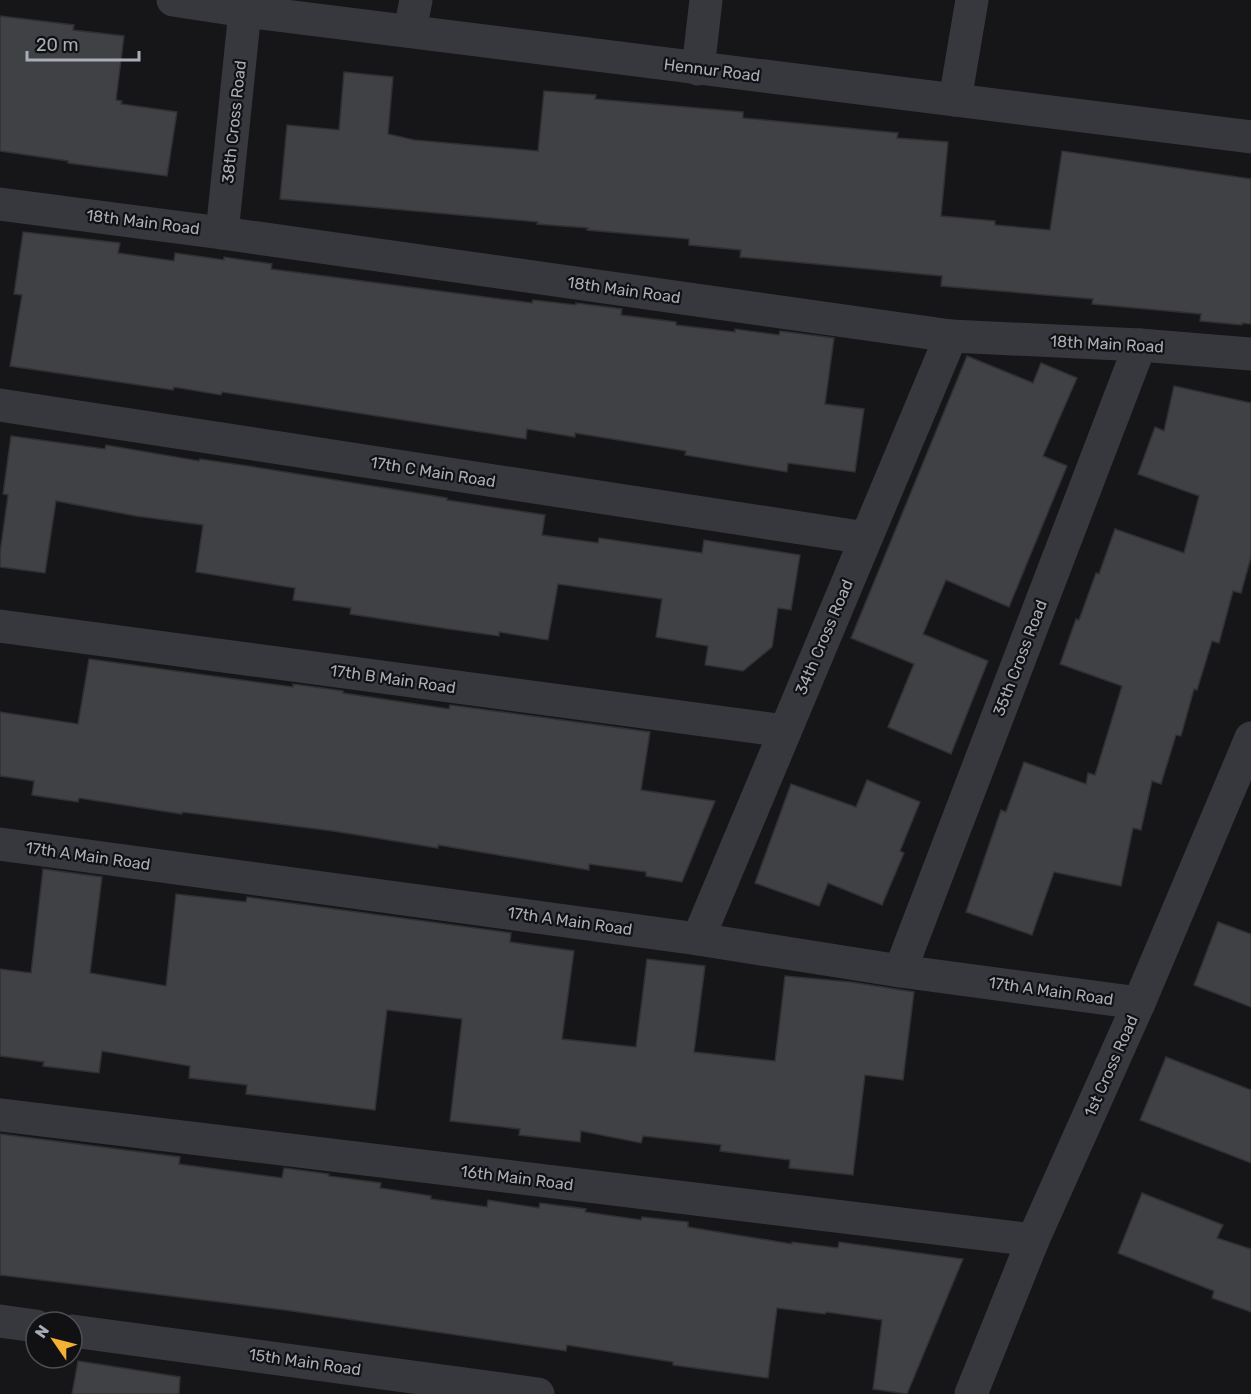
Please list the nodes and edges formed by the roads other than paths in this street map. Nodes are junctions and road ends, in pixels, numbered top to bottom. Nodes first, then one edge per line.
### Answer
1 (173, 0) edge
2 (706, 0) edge
3 (972, 0) edge
4 (245, 11) junction
5 (413, 16) edge
6 (698, 69) junction
7 (956, 100) junction
8 (1251, 137) edge
9 (0, 204) edge
10 (222, 233) junction
11 (951, 336) junction
12 (1140, 345) junction
13 (1251, 354) edge
14 (0, 405) edge
15 (866, 538) junction
16 (0, 626) edge
17 (785, 731) junction
18 (1251, 738) edge
19 (0, 844) edge
20 (698, 939) junction
21 (900, 971) junction
22 (1139, 1003) junction
23 (0, 1115) edge
24 (1033, 1240) junction
25 (0, 1321) edge
26 (24, 1324) edge
27 (84, 1333) edge
28 (538, 1394) edge
29 (971, 1394) edge

1 - 4 street, Hennur Road
2 - 6 street
3 - 7 street
4 - 5 street, Hennur Road
4 - 10 street, 38th Cross Road
5 - 6 street, Hennur Road
6 - 7 street, Hennur Road
7 - 8 street, Hennur Road
9 - 10 street, 18th Main Road
10 - 11 street, 18th Main Road
11 - 12 street, 18th Main Road
11 - 15 street, 34th Cross Road
12 - 13 street, 18th Main Road
12 - 21 street, 35th Cross Road
14 - 15 street, 17th C Main Road
15 - 17 street, 34th Cross Road
16 - 17 street, 17th B Main Road
17 - 20 street, 34th Cross Road
18 - 22 street, 1st Cross Road
19 - 20 street, 17th A Main Road
20 - 21 street, 17th A Main Road
21 - 22 street, 17th A Main Road
22 - 24 street, 1st Cross Road
23 - 24 street, 16th Main Road
24 - 29 street, 1st Cross Road
25 - 26 street
27 - 28 street, 15th Main Road

